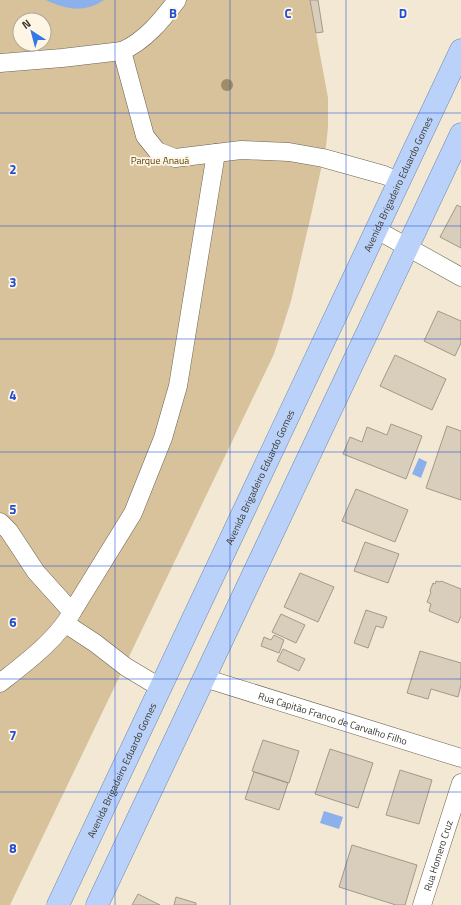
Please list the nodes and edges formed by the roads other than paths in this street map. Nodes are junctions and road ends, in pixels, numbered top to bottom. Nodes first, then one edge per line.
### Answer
1 (177, 0) edge
2 (461, 50) edge
3 (122, 51) junction
4 (0, 63) edge
5 (461, 134) edge
6 (216, 152) junction
7 (399, 181) junction
8 (377, 230) junction
9 (407, 247) junction
10 (461, 277) edge
11 (0, 522) edge
12 (69, 618) junction
13 (204, 678) junction
14 (0, 683) edge
15 (161, 688) junction
16 (461, 758) edge
17 (461, 783) edge
18 (58, 905) edge
19 (97, 905) edge
20 (422, 905) edge

1 - 3 street
2 - 7 main road, Avenida Brigadeiro Eduardo Gomes
3 - 4 street
3 - 6 street
5 - 9 main road
6 - 7 street
6 - 12 street
7 - 8 main road, Avenida Brigadeiro Eduardo Gomes
8 - 9 street
8 - 15 main road, Avenida Brigadeiro Eduardo Gomes
9 - 10 street
9 - 13 main road
11 - 12 street
12 - 14 street
12 - 15 street
13 - 16 street, Rua Capitão Franco de Carvalho Filho
13 - 19 main road
15 - 18 main road, Avenida Brigadeiro Eduardo Gomes
17 - 20 street, Rua Homero Cruz

